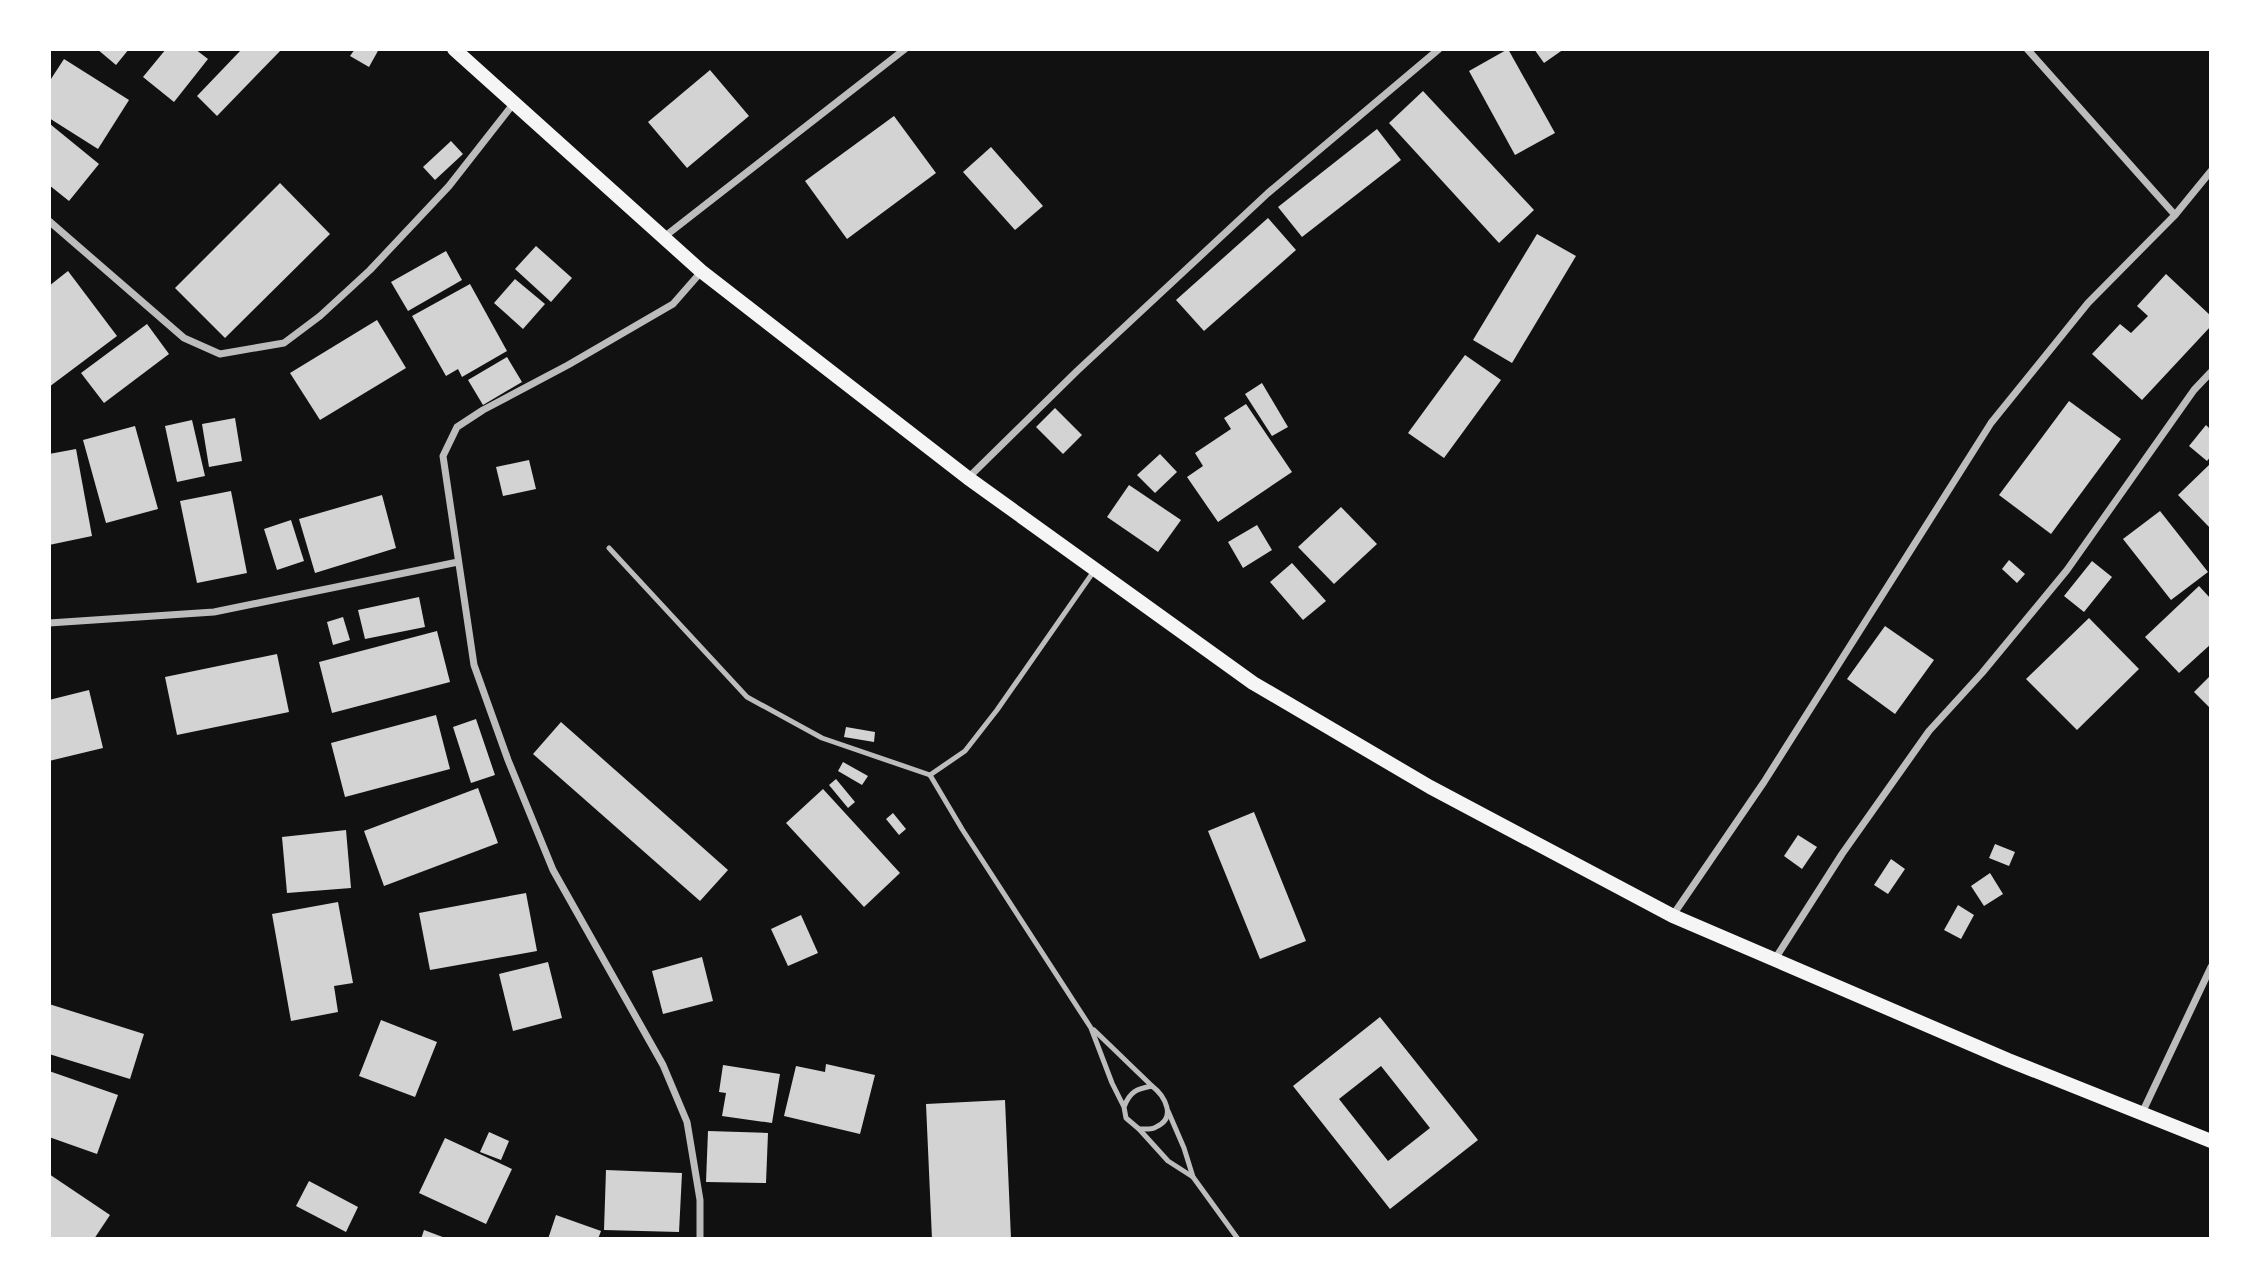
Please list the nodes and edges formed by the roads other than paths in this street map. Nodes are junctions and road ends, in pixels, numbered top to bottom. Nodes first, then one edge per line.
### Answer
1 (454, 49) edge
2 (905, 49) edge
3 (1439, 49) edge
4 (2027, 49) edge
5 (514, 103) junction
6 (2211, 171) edge
7 (2175, 215) junction
8 (49, 221) edge
9 (663, 238) junction
10 (701, 271) junction
11 (2211, 372) edge
12 (968, 478) junction
13 (608, 548) dead end
14 (458, 562) junction
15 (1096, 568) junction
16 (49, 623) edge
17 (930, 775) junction
18 (1673, 916) junction
19 (1775, 960) junction
20 (2211, 967) edge
21 (1091, 1028) junction
22 (1152, 1086) junction
23 (1125, 1107) junction
24 (1168, 1110) junction
25 (2142, 1113) junction
26 (1139, 1129) junction
27 (2211, 1141) edge
28 (1193, 1177) junction
29 (700, 1239) edge
30 (1238, 1239) edge

1 - 5 main road
2 - 9 street
3 - 12 street
4 - 7 street
5 - 8 street
5 - 9 main road
6 - 7 street
7 - 18 street
9 - 10 main road
10 - 12 main road
10 - 14 street
11 - 19 street
12 - 15 main road
13 - 17 lane
14 - 16 street
14 - 29 street
15 - 17 lane
15 - 18 main road
17 - 21 lane
18 - 19 main road
19 - 25 main road
20 - 25 street
21 - 22 lane
21 - 23 lane
22 - 23 lane
22 - 24 lane
23 - 26 lane
24 - 26 lane
24 - 28 lane
25 - 27 main road
26 - 28 lane
28 - 30 lane

